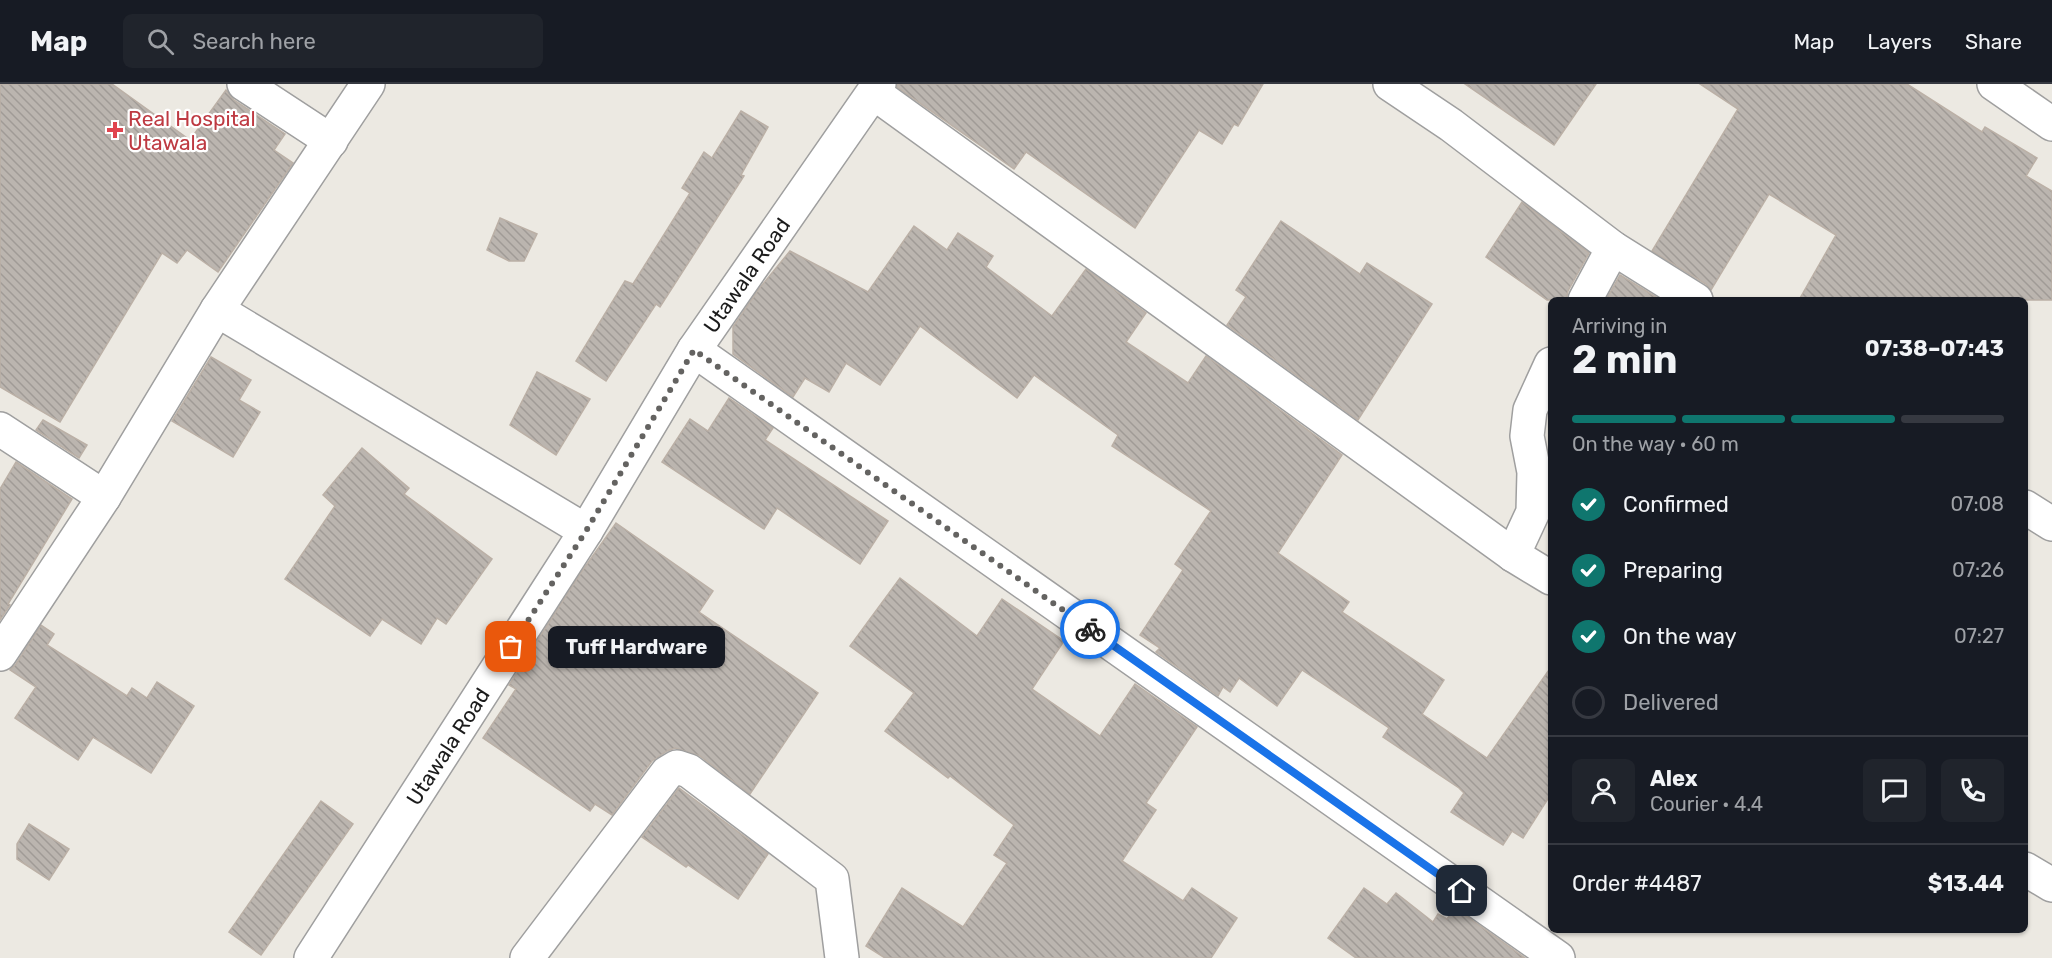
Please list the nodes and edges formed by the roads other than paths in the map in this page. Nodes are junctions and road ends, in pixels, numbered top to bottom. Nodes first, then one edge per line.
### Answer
1 (244, 84) edge
2 (368, 84) edge
3 (1390, 84) edge
4 (1994, 84) edge
5 (877, 88) edge
6 (2052, 124) edge
7 (331, 141) junction
8 (1613, 248) junction
9 (1587, 297) edge
10 (1691, 297) edge
11 (217, 310) junction
12 (694, 350) junction
13 (1548, 371) edge
14 (0, 429) edge
15 (104, 497) junction
16 (2028, 509) edge
17 (2052, 524) edge
18 (586, 531) junction
19 (1513, 555) junction
20 (1548, 576) edge
21 (0, 654) edge
22 (2028, 871) edge
23 (2052, 885) edge
24 (311, 958) edge
25 (526, 958) edge
26 (842, 958) edge
27 (1558, 958) edge

1 - 7 street
2 - 7 street
3 - 8 street
4 - 6 street
5 - 12 street, Utawala Road
5 - 19 street
7 - 11 street
8 - 9 street
8 - 10 street
11 - 15 street
11 - 18 street
12 - 18 street, Utawala Road
12 - 27 street
13 - 19 street
14 - 15 street
15 - 21 street
16 - 17 street
18 - 24 street, Utawala Road
19 - 20 street
22 - 23 street
25 - 26 street

